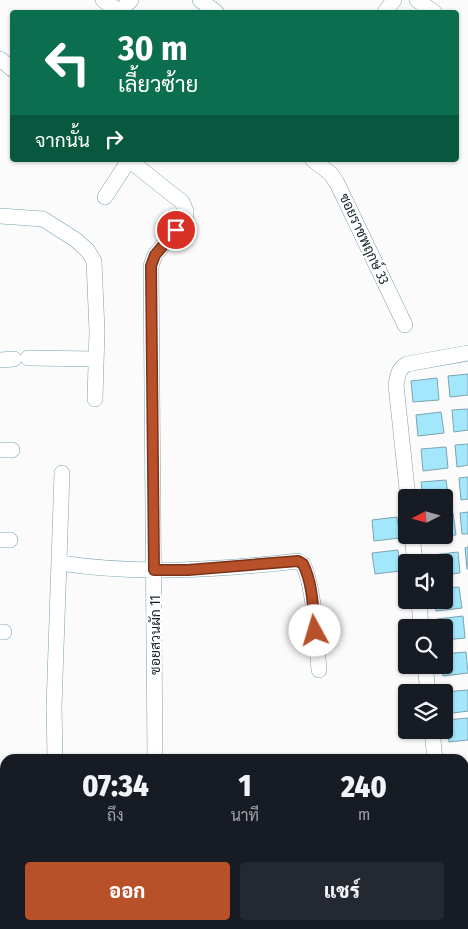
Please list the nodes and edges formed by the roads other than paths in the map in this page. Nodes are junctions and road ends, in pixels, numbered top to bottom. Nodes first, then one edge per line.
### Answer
1 (103, 0) edge
2 (131, 0) edge
3 (200, 0) edge
4 (417, 0) edge
5 (117, 10) edge
6 (122, 10) edge
7 (213, 10) edge
8 (431, 10) edge
9 (0, 59) edge
10 (10, 67) edge
11 (128, 162) edge
12 (132, 162) edge
13 (316, 162) edge
14 (105, 197) dead end
15 (0, 216) edge
16 (405, 325) dead end
17 (468, 353) edge
18 (14, 359) edge
19 (96, 359) junction
20 (95, 399) dead end
21 (62, 474) dead end
22 (407, 489) edge
23 (60, 563) junction
24 (154, 570) junction
25 (319, 670) dead end
26 (433, 739) edge
27 (55, 754) edge
28 (155, 754) edge
29 (434, 754) edge

1 - 5 street
2 - 6 street
3 - 7 street
4 - 8 street
9 - 10 street
11 - 14 street
12 - 24 street, ซอยสวนผัก 11
13 - 16 street, ซอยราชพฤกษ์ 33
15 - 19 street
17 - 22 street
18 - 19 street
19 - 20 street
21 - 23 street
23 - 24 street
23 - 27 street
24 - 25 street
24 - 28 street, ซอยสวนผัก 11
26 - 29 street

